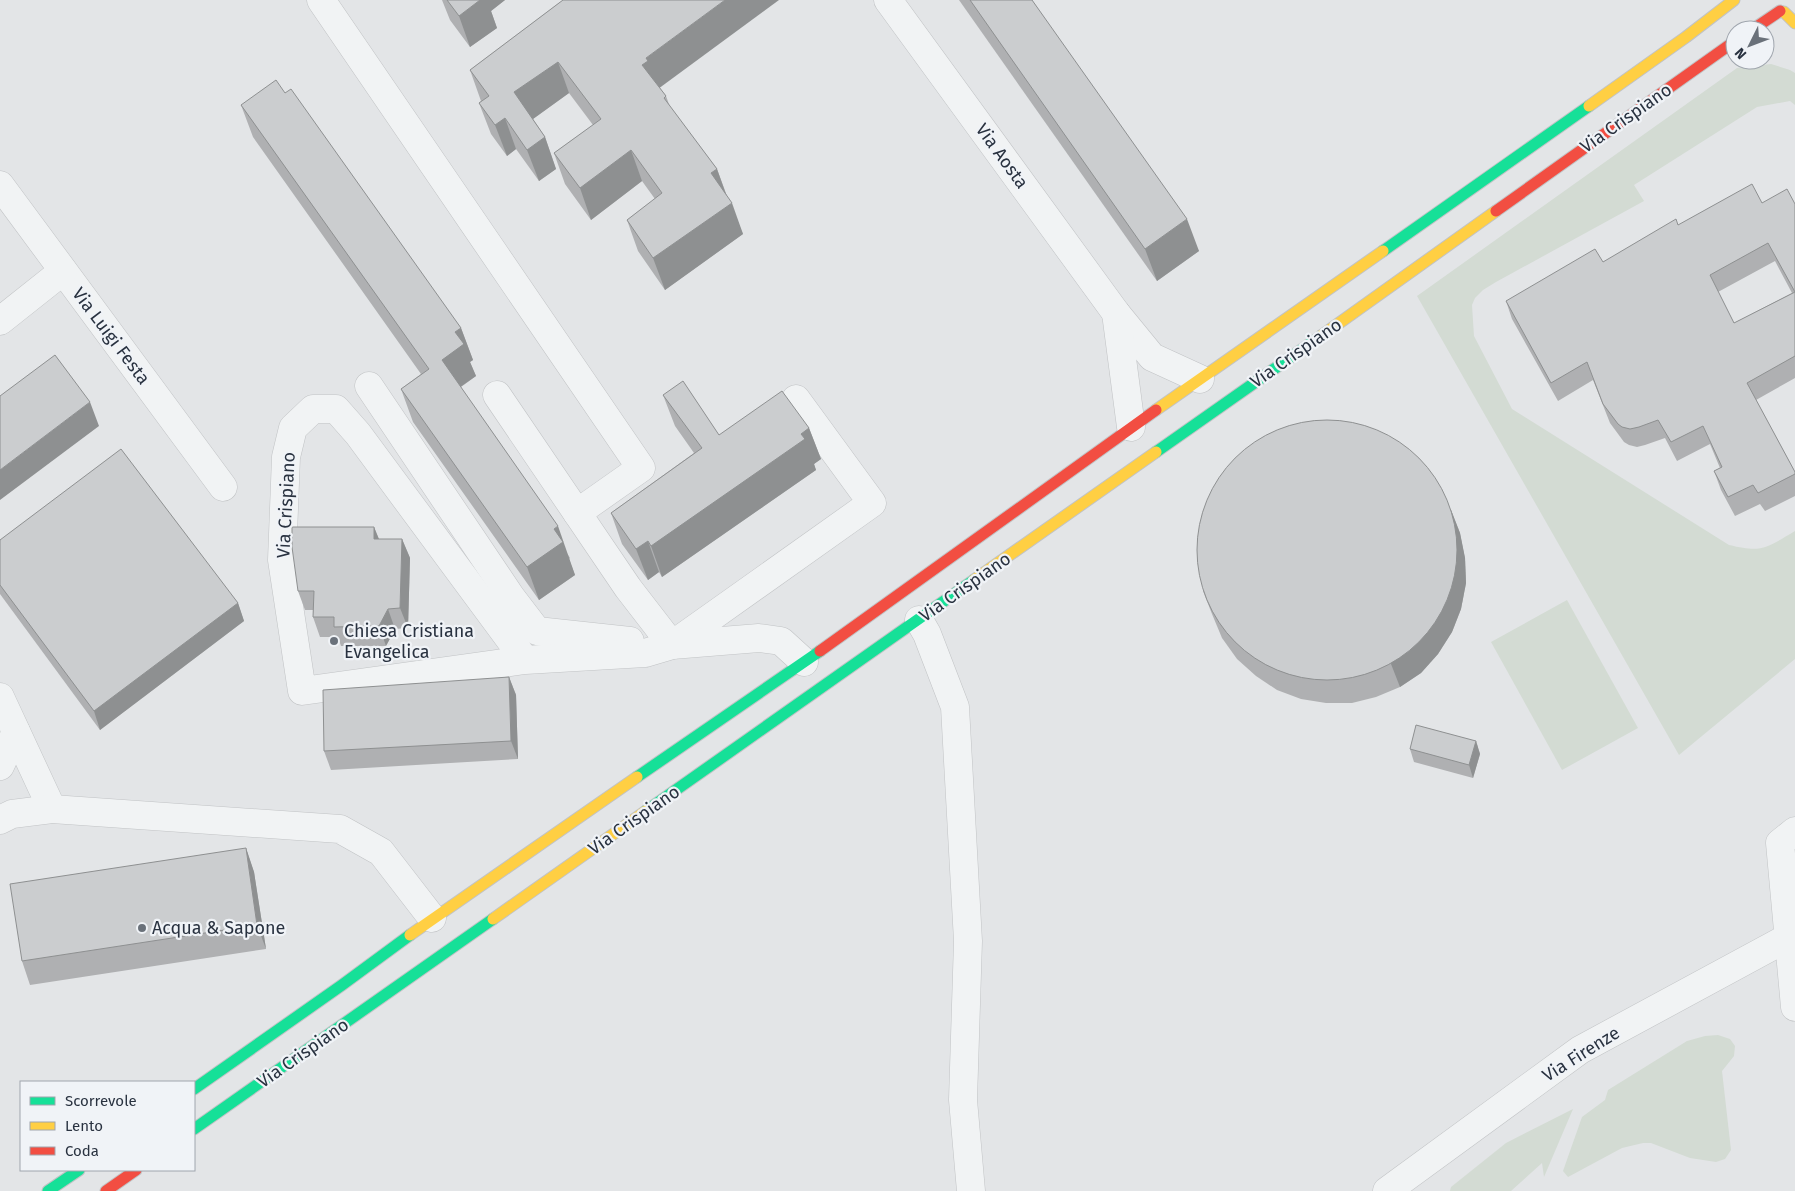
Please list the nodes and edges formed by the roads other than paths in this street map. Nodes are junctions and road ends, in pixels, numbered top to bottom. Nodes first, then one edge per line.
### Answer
1 (321, 0) edge
2 (888, 0) edge
3 (1734, 0) edge
4 (1768, 4) dead end
5 (1786, 11) edge
6 (1770, 20) edge
7 (1795, 23) edge
8 (1725, 49) edge
9 (0, 185) edge
10 (63, 272) junction
11 (1116, 312) junction
12 (0, 321) edge
13 (1200, 379) junction
14 (369, 386) dead end
15 (497, 395) dead end
16 (796, 400) dead end
17 (1131, 427) junction
18 (223, 486) dead end
19 (577, 513) junction
20 (918, 620) junction
21 (672, 645) junction
22 (525, 660) junction
23 (804, 662) junction
24 (0, 697) edge
25 (16, 732) junction
26 (0, 766) edge
27 (52, 809) junction
28 (0, 820) edge
29 (1795, 830) edge
30 (432, 918) junction
31 (1789, 938) junction
32 (1795, 1008) edge
33 (195, 1088) edge
34 (195, 1128) edge
35 (78, 1171) edge
36 (135, 1171) edge
37 (48, 1191) edge
38 (106, 1191) edge
39 (971, 1191) edge
40 (1387, 1191) edge

1 - 19 street
2 - 11 street, Via Aosta
3 - 13 main road, Via Crispiano
4 - 5 main road
5 - 6 main road
5 - 7 main road
8 - 20 main road, Via Crispiano
9 - 10 street, Via Luigi Festa
10 - 12 street
10 - 18 street, Via Luigi Festa
11 - 13 street, Via Aosta
11 - 17 street
13 - 17 main road, Via Crispiano
14 - 21 street, Via Crispiano
15 - 19 street
16 - 21 street
17 - 23 main road, Via Crispiano
19 - 21 street
20 - 34 main road, Via Crispiano
20 - 39 street
21 - 22 street, Via Crispiano
21 - 23 street, Via Crispiano
22 - 22 street, Via Crispiano
23 - 30 main road, Via Crispiano
24 - 25 street
25 - 26 street
25 - 27 street
27 - 28 street
27 - 30 street
29 - 31 street
30 - 33 main road, Via Crispiano
31 - 32 street
31 - 40 street, Via Firenze
35 - 37 main road
36 - 38 main road

